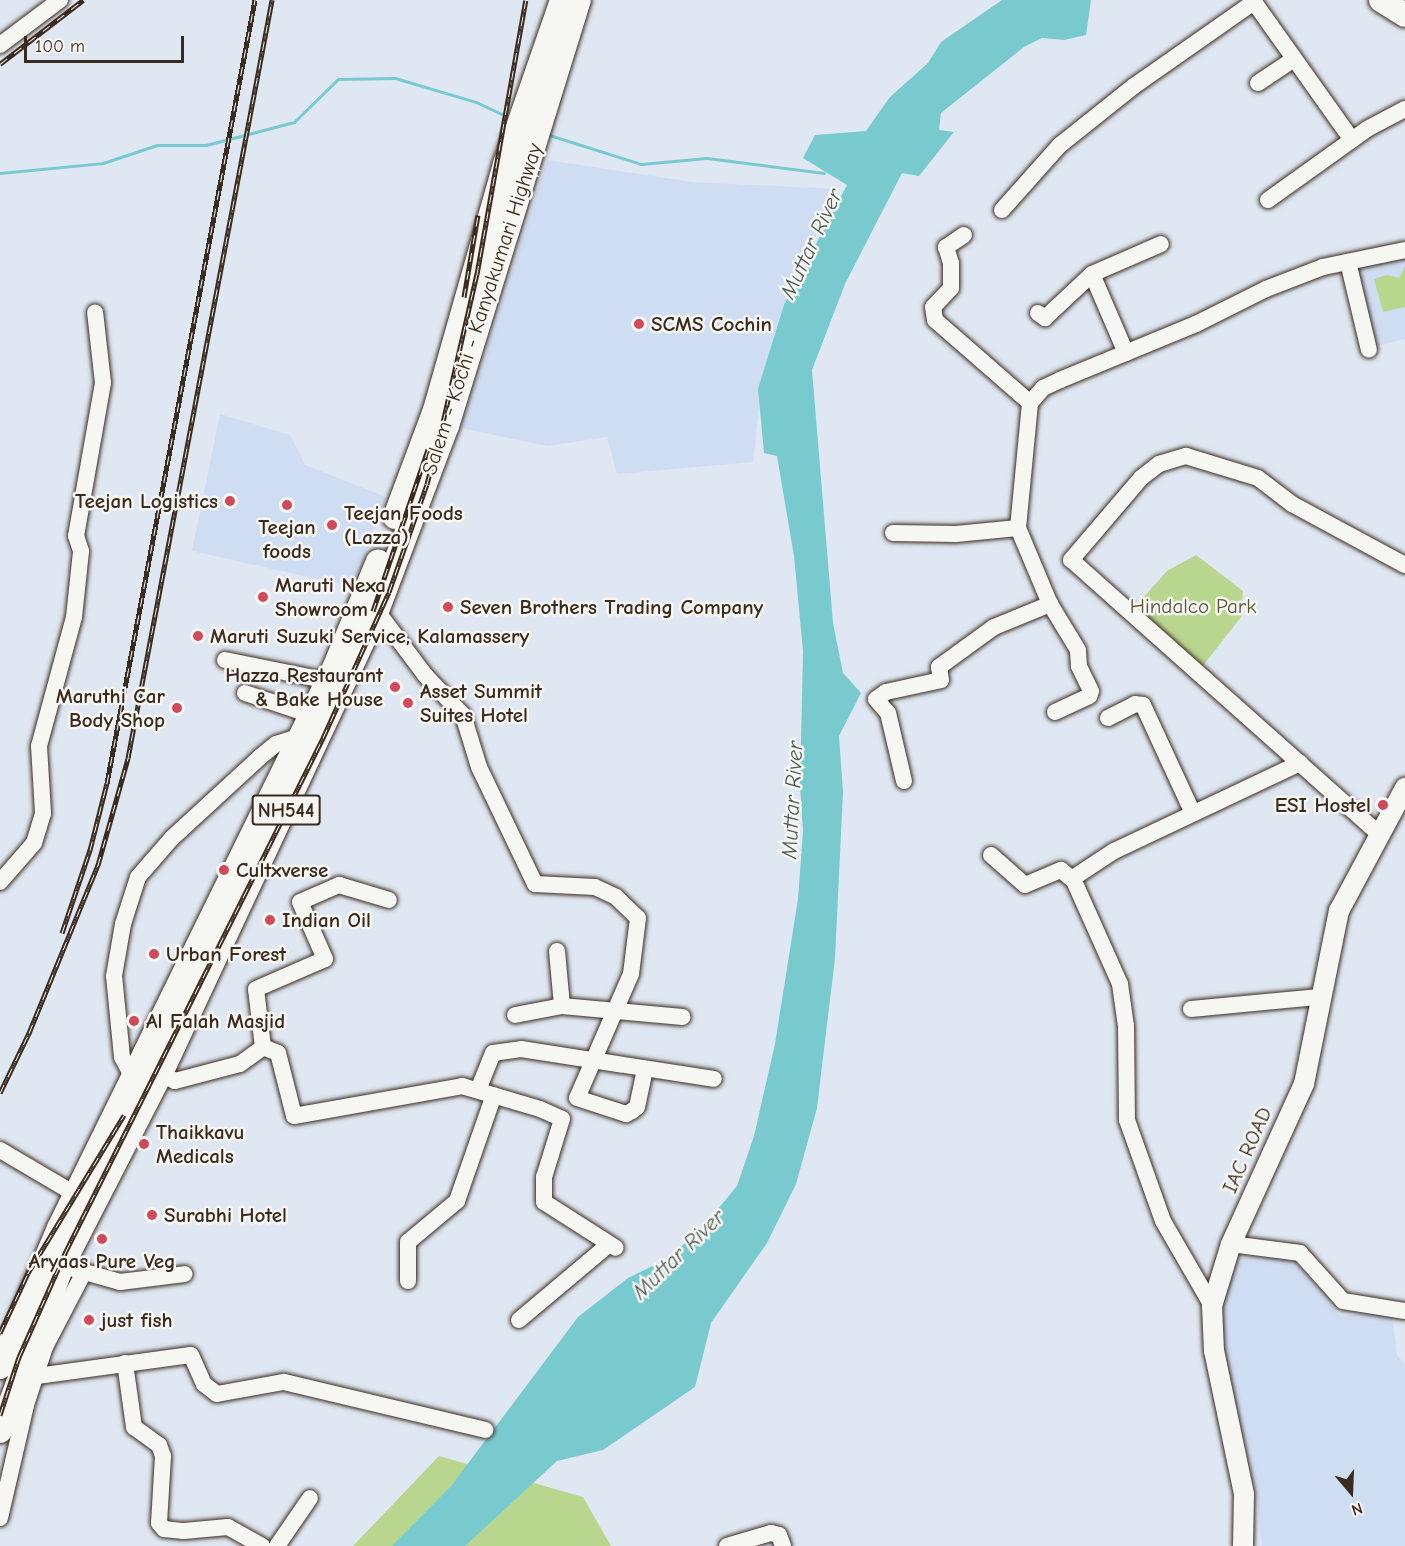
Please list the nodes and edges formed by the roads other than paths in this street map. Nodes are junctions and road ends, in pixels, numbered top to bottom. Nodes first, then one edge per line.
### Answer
1 (60, 0) edge
2 (545, 0) edge
3 (562, 0) edge
4 (579, 0) edge
5 (593, 0) edge
6 (1381, 0) edge
7 (1405, 15) edge
8 (571, 29) junction
9 (0, 45) edge
10 (542, 58) junction
11 (1294, 59) junction
12 (1258, 83) dead end
13 (539, 95) junction
14 (1405, 109) edge
15 (1352, 140) junction
16 (516, 167) junction
17 (1268, 200) dead end
18 (1002, 210) dead end
19 (964, 235) dead end
20 (1161, 244) dead end
21 (1405, 250) edge
22 (1348, 262) junction
23 (1092, 274) junction
24 (95, 312) dead end
25 (1038, 314) dead end
26 (1369, 350) dead end
27 (1126, 353) junction
28 (1030, 403) junction
29 (1018, 528) junction
30 (893, 532) dead end
31 (1405, 565) edge
32 (1050, 604) junction
33 (376, 611) junction
34 (225, 660) dead end
35 (328, 681) junction
36 (245, 693) dead end
37 (1055, 712) dead end
38 (1108, 718) dead end
39 (306, 726) junction
40 (1300, 763) junction
41 (904, 780) dead end
42 (1405, 788) edge
43 (1193, 813) junction
44 (1379, 834) junction
45 (991, 855) dead end
46 (1072, 878) junction
47 (0, 882) edge
48 (389, 900) dead end
49 (557, 951) dead end
50 (1319, 997) junction
51 (562, 1006) junction
52 (1191, 1009) dead end
53 (613, 1013) junction
54 (515, 1015) dead end
55 (682, 1017) dead end
56 (151, 1037) junction
57 (263, 1047) junction
58 (172, 1050) junction
59 (595, 1058) junction
60 (645, 1069) junction
61 (161, 1073) junction
62 (132, 1076) junction
63 (714, 1079) dead end
64 (486, 1093) junction
65 (0, 1150) edge
66 (75, 1194) junction
67 (1231, 1244) junction
68 (73, 1269) junction
69 (185, 1274) dead end
70 (408, 1281) dead end
71 (1212, 1306) junction
72 (1405, 1311) edge
73 (519, 1320) dead end
74 (125, 1363) junction
75 (0, 1366) edge
76 (37, 1376) junction
77 (485, 1430) dead end
78 (0, 1431) edge
79 (310, 1498) dead end
80 (0, 1518) edge
81 (262, 1546) edge
82 (277, 1546) edge
83 (727, 1546) edge
84 (783, 1546) edge
85 (1244, 1546) edge

1 - 9 street
2 - 10 highway, NH544
3 - 10 highway, Salem - Kochi - Kanyakumari Highway
4 - 8 highway, Salem - Kochi - Kanyakumari Highway / NH544
5 - 8 highway
6 - 7 highway
8 - 13 highway, Salem - Kochi - Kanyakumari Highway / NH544
10 - 13 highway, Salem - Kochi - Kanyakumari Highway / NH544
11 - 12 street
11 - 15 street
11 - 18 street
13 - 16 highway, Salem - Kochi - Kanyakumari Highway / NH544
14 - 15 street
15 - 17 street
16 - 33 highway, Salem - Kochi - Kanyakumari Highway / NH544
16 - 35 highway, Salem - Kochi - Kanyakumari Highway / NH544
19 - 28 street
20 - 23 street
21 - 22 street
22 - 26 street
22 - 27 street
23 - 25 street
23 - 27 street
24 - 47 street
27 - 28 street
28 - 29 street
29 - 30 street
29 - 32 street
31 - 40 street
32 - 37 street
32 - 41 street
33 - 53 street
33 - 58 highway, Salem - Kochi - Kanyakumari Highway / NH544
34 - 35 street
35 - 39 highway, Salem - Kochi - Kanyakumari Highway / NH544
36 - 39 street
38 - 43 street
39 - 56 highway, Salem - Kochi - Kanyakumari Highway / NH544
39 - 62 street
40 - 43 street
40 - 44 street
42 - 44 main road, IAC ROAD
43 - 46 street
44 - 50 main road, IAC ROAD
45 - 46 street
46 - 71 street
48 - 57 street
49 - 51 street
50 - 52 street
50 - 67 main road, IAC ROAD
51 - 53 street
51 - 54 street
53 - 55 street
53 - 59 street
56 - 58 highway
56 - 62 highway, Salem - Kochi - Kanyakumari Highway / NH544
57 - 61 street
57 - 64 street
58 - 61 highway, Salem - Kochi - Kanyakumari Highway / NH544
59 - 60 street
59 - 60 street
59 - 64 street
60 - 63 street
61 - 68 highway, Salem - Kochi - Kanyakumari Highway / NH544
62 - 66 highway, Salem - Kochi - Kanyakumari Highway / NH544
64 - 70 street
64 - 73 street
65 - 66 street
66 - 75 highway, Salem - Kochi - Kanyakumari Highway / NH544
67 - 71 main road, IAC ROAD
67 - 72 street
68 - 69 street
68 - 76 street
68 - 78 highway, Salem - Kochi - Kanyakumari Highway / NH544
71 - 85 main road, IAC ROAD
74 - 76 street
74 - 77 street
74 - 81 street
76 - 80 street
79 - 82 street
83 - 84 street

